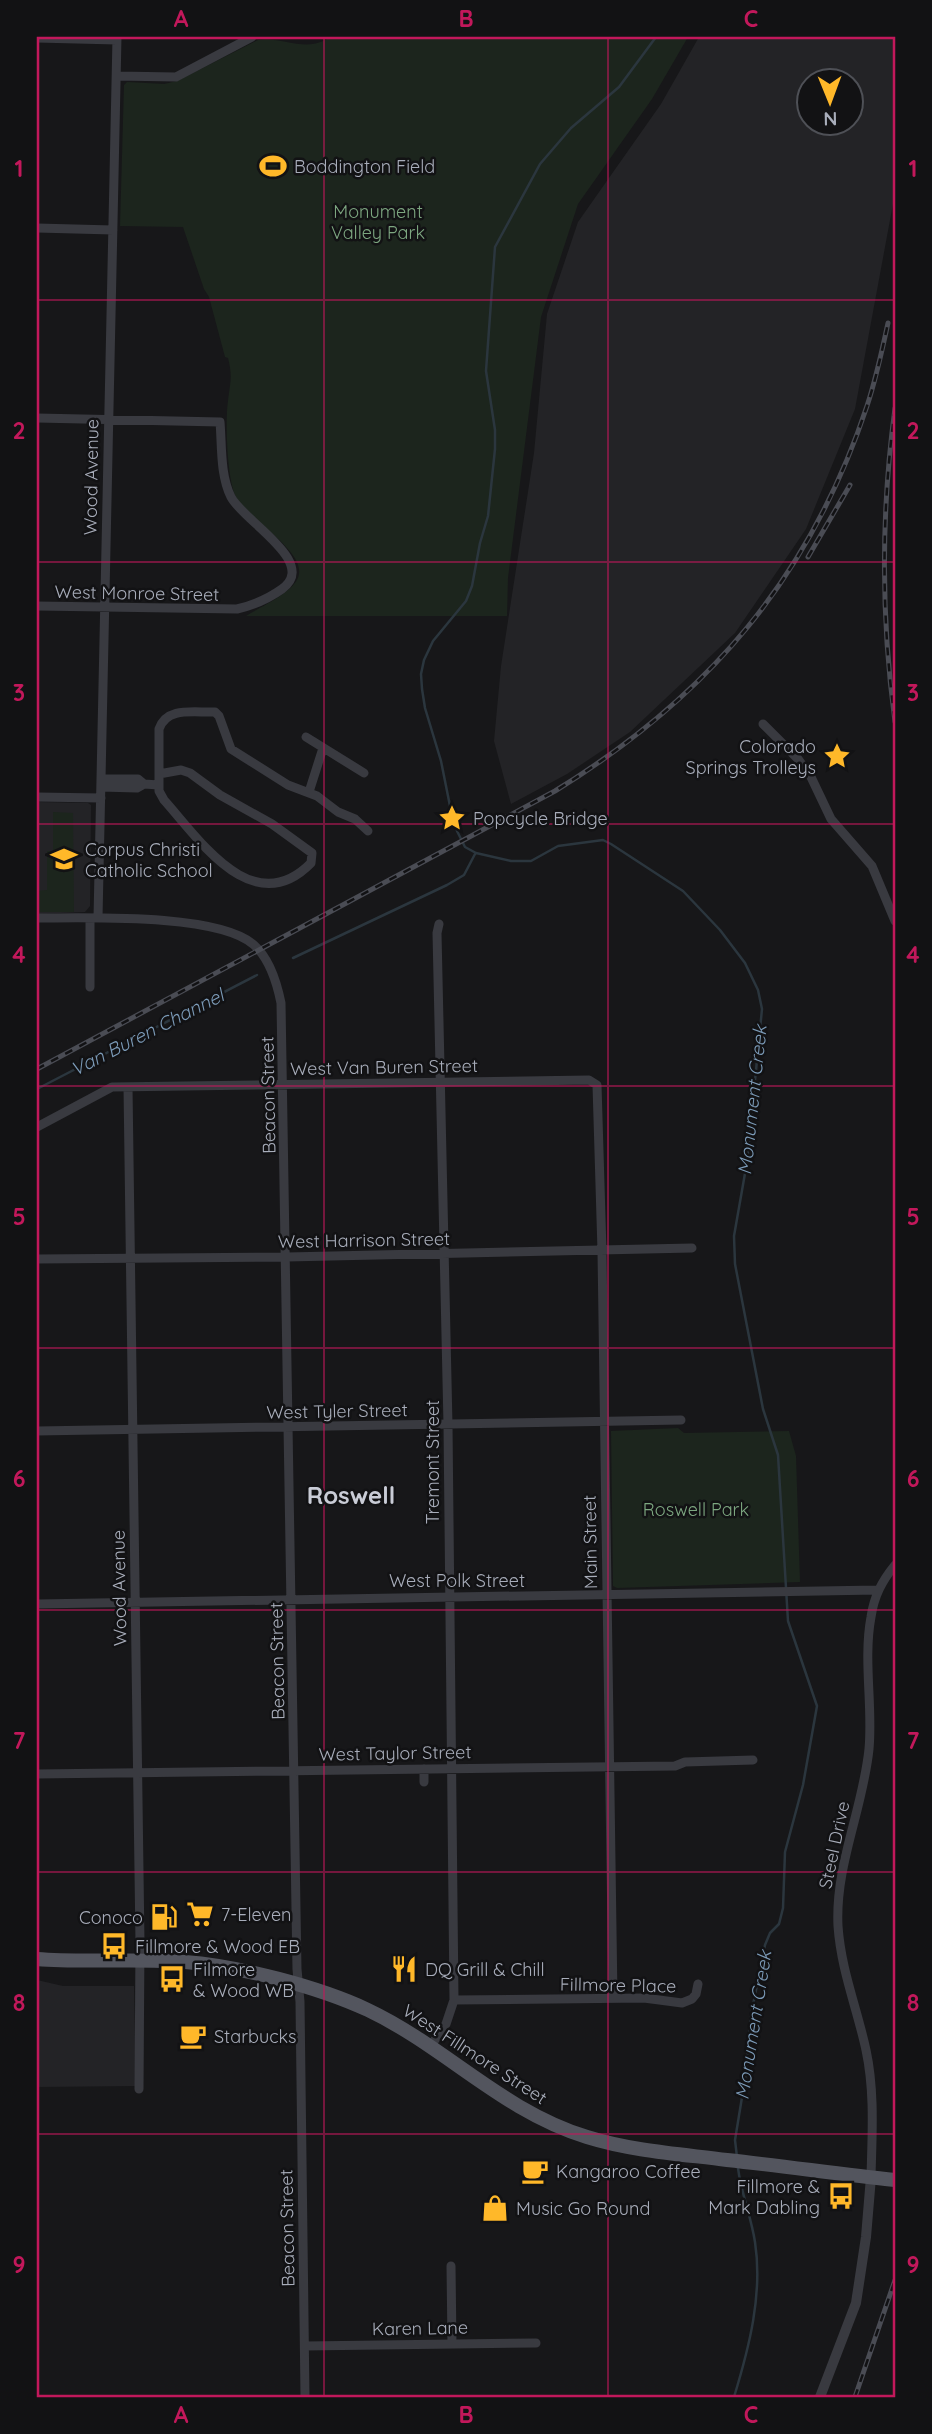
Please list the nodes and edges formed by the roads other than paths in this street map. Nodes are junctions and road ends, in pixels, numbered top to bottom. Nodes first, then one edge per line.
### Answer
1 (252, 37) edge
2 (37, 38) edge
3 (117, 38) edge
4 (117, 76) junction
5 (37, 228) edge
6 (113, 230) junction
7 (37, 418) edge
8 (108, 419) junction
9 (37, 607) edge
10 (103, 608) junction
11 (763, 724) dead end
12 (306, 737) dead end
13 (323, 748) junction
14 (364, 773) dead end
15 (159, 774) junction
16 (101, 783) junction
17 (159, 785) junction
18 (309, 792) junction
19 (37, 797) edge
20 (101, 798) junction
21 (368, 831) dead end
22 (37, 918) edge
23 (94, 918) junction
24 (895, 921) edge
25 (439, 924) dead end
26 (90, 987) dead end
27 (441, 1082) junction
28 (283, 1084) junction
29 (597, 1085) joint
30 (128, 1087) junction
31 (37, 1128) edge
32 (692, 1248) dead end
33 (602, 1251) junction
34 (445, 1254) junction
35 (287, 1257) junction
36 (130, 1258) junction
37 (37, 1259) edge
38 (681, 1420) dead end
39 (604, 1423) junction
40 (448, 1425) junction
41 (288, 1427) junction
42 (132, 1430) junction
43 (37, 1431) edge
44 (895, 1565) edge
45 (877, 1590) junction
46 (607, 1595) junction
47 (449, 1596) junction
48 (291, 1598) junction
49 (134, 1602) junction
50 (37, 1604) edge
51 (753, 1760) dead end
52 (609, 1767) junction
53 (451, 1768) junction
54 (424, 1769) junction
55 (294, 1770) junction
56 (138, 1772) junction
57 (37, 1774) edge
58 (424, 1782) dead end
59 (37, 1959) edge
60 (139, 1961) junction
61 (698, 1984) dead end
62 (298, 1985) junction
63 (613, 1998) junction
64 (454, 2000) junction
65 (430, 2047) junction
66 (139, 2089) dead end
67 (871, 2177) junction
68 (895, 2180) edge
69 (451, 2266) dead end
70 (536, 2343) dead end
71 (452, 2344) junction
72 (305, 2346) junction
73 (304, 2397) edge
74 (820, 2397) edge

1 - 4 street
2 - 3 street
3 - 4 street, Wood Avenue
4 - 6 street, Wood Avenue
5 - 6 street
6 - 8 street, Wood Avenue
7 - 8 street
8 - 10 street, Wood Avenue
8 - 10 street, West Monroe Street
9 - 10 street, West Monroe Street
10 - 16 street, Wood Avenue
11 - 24 street
12 - 13 street
13 - 14 street
13 - 18 street
15 - 17 street
15 - 17 street
15 - 18 street
16 - 17 street
16 - 20 street, Wood Avenue
18 - 21 street
19 - 20 street
20 - 23 street, Wood Avenue
22 - 23 street
23 - 26 street, Wood Avenue
23 - 28 street, Beacon Street
25 - 27 street, Tremont Street
27 - 28 street, West Van Buren Street
27 - 29 street, West Van Buren Street
27 - 34 street, Tremont Street
28 - 30 street, West Van Buren Street
28 - 35 street, Beacon Street
29 - 33 street, Main Street
30 - 31 street, West Van Buren Street
30 - 36 street, Wood Avenue
32 - 33 street, West Harrison Street
33 - 34 street, West Harrison Street
33 - 39 street, Main Street
34 - 35 street, West Harrison Street
34 - 40 street, Tremont Street
35 - 36 street, West Harrison Street
35 - 41 street, Beacon Street
36 - 37 street, West Harrison Street
36 - 42 street, Wood Avenue
38 - 39 street, West Tyler Street
39 - 40 street, West Tyler Street
39 - 46 street, Main Street
40 - 41 street, West Tyler Street
40 - 47 street, Tremont Street
41 - 42 street, West Tyler Street
41 - 48 street, Beacon Street
42 - 43 street, West Tyler Street
42 - 49 street, Wood Avenue
44 - 45 street, Steel Drive
45 - 46 street, West Polk Street
45 - 67 street, Steel Drive
46 - 47 street, West Polk Street
46 - 52 street, Main Street
47 - 48 street, West Polk Street
47 - 53 street, Tremont Street
48 - 49 street, West Polk Street
48 - 55 street, Beacon Street
49 - 50 street, West Polk Street
49 - 56 street, Wood Avenue
51 - 52 street, West Taylor Street
52 - 53 street, West Taylor Street
52 - 63 street, Main Street
53 - 54 street, West Taylor Street
53 - 64 street, Tremont Street
54 - 55 street, West Taylor Street
54 - 58 street
55 - 56 street, West Taylor Street
55 - 62 street, Beacon Street
56 - 57 street, West Taylor Street
56 - 60 street, Wood Avenue
59 - 60 main road, West Fillmore Street
60 - 62 main road, West Fillmore Street
60 - 66 street, Wood Avenue
61 - 63 street, Fillmore Place
62 - 65 main road, West Fillmore Street
62 - 72 street, Beacon Street
63 - 64 street, Fillmore Place
64 - 65 street
65 - 67 main road, West Fillmore Street
67 - 68 main road, West Fillmore Street
67 - 74 street
69 - 71 street
70 - 71 street, Karen Lane
71 - 72 street, Karen Lane
72 - 73 street, Beacon Street

